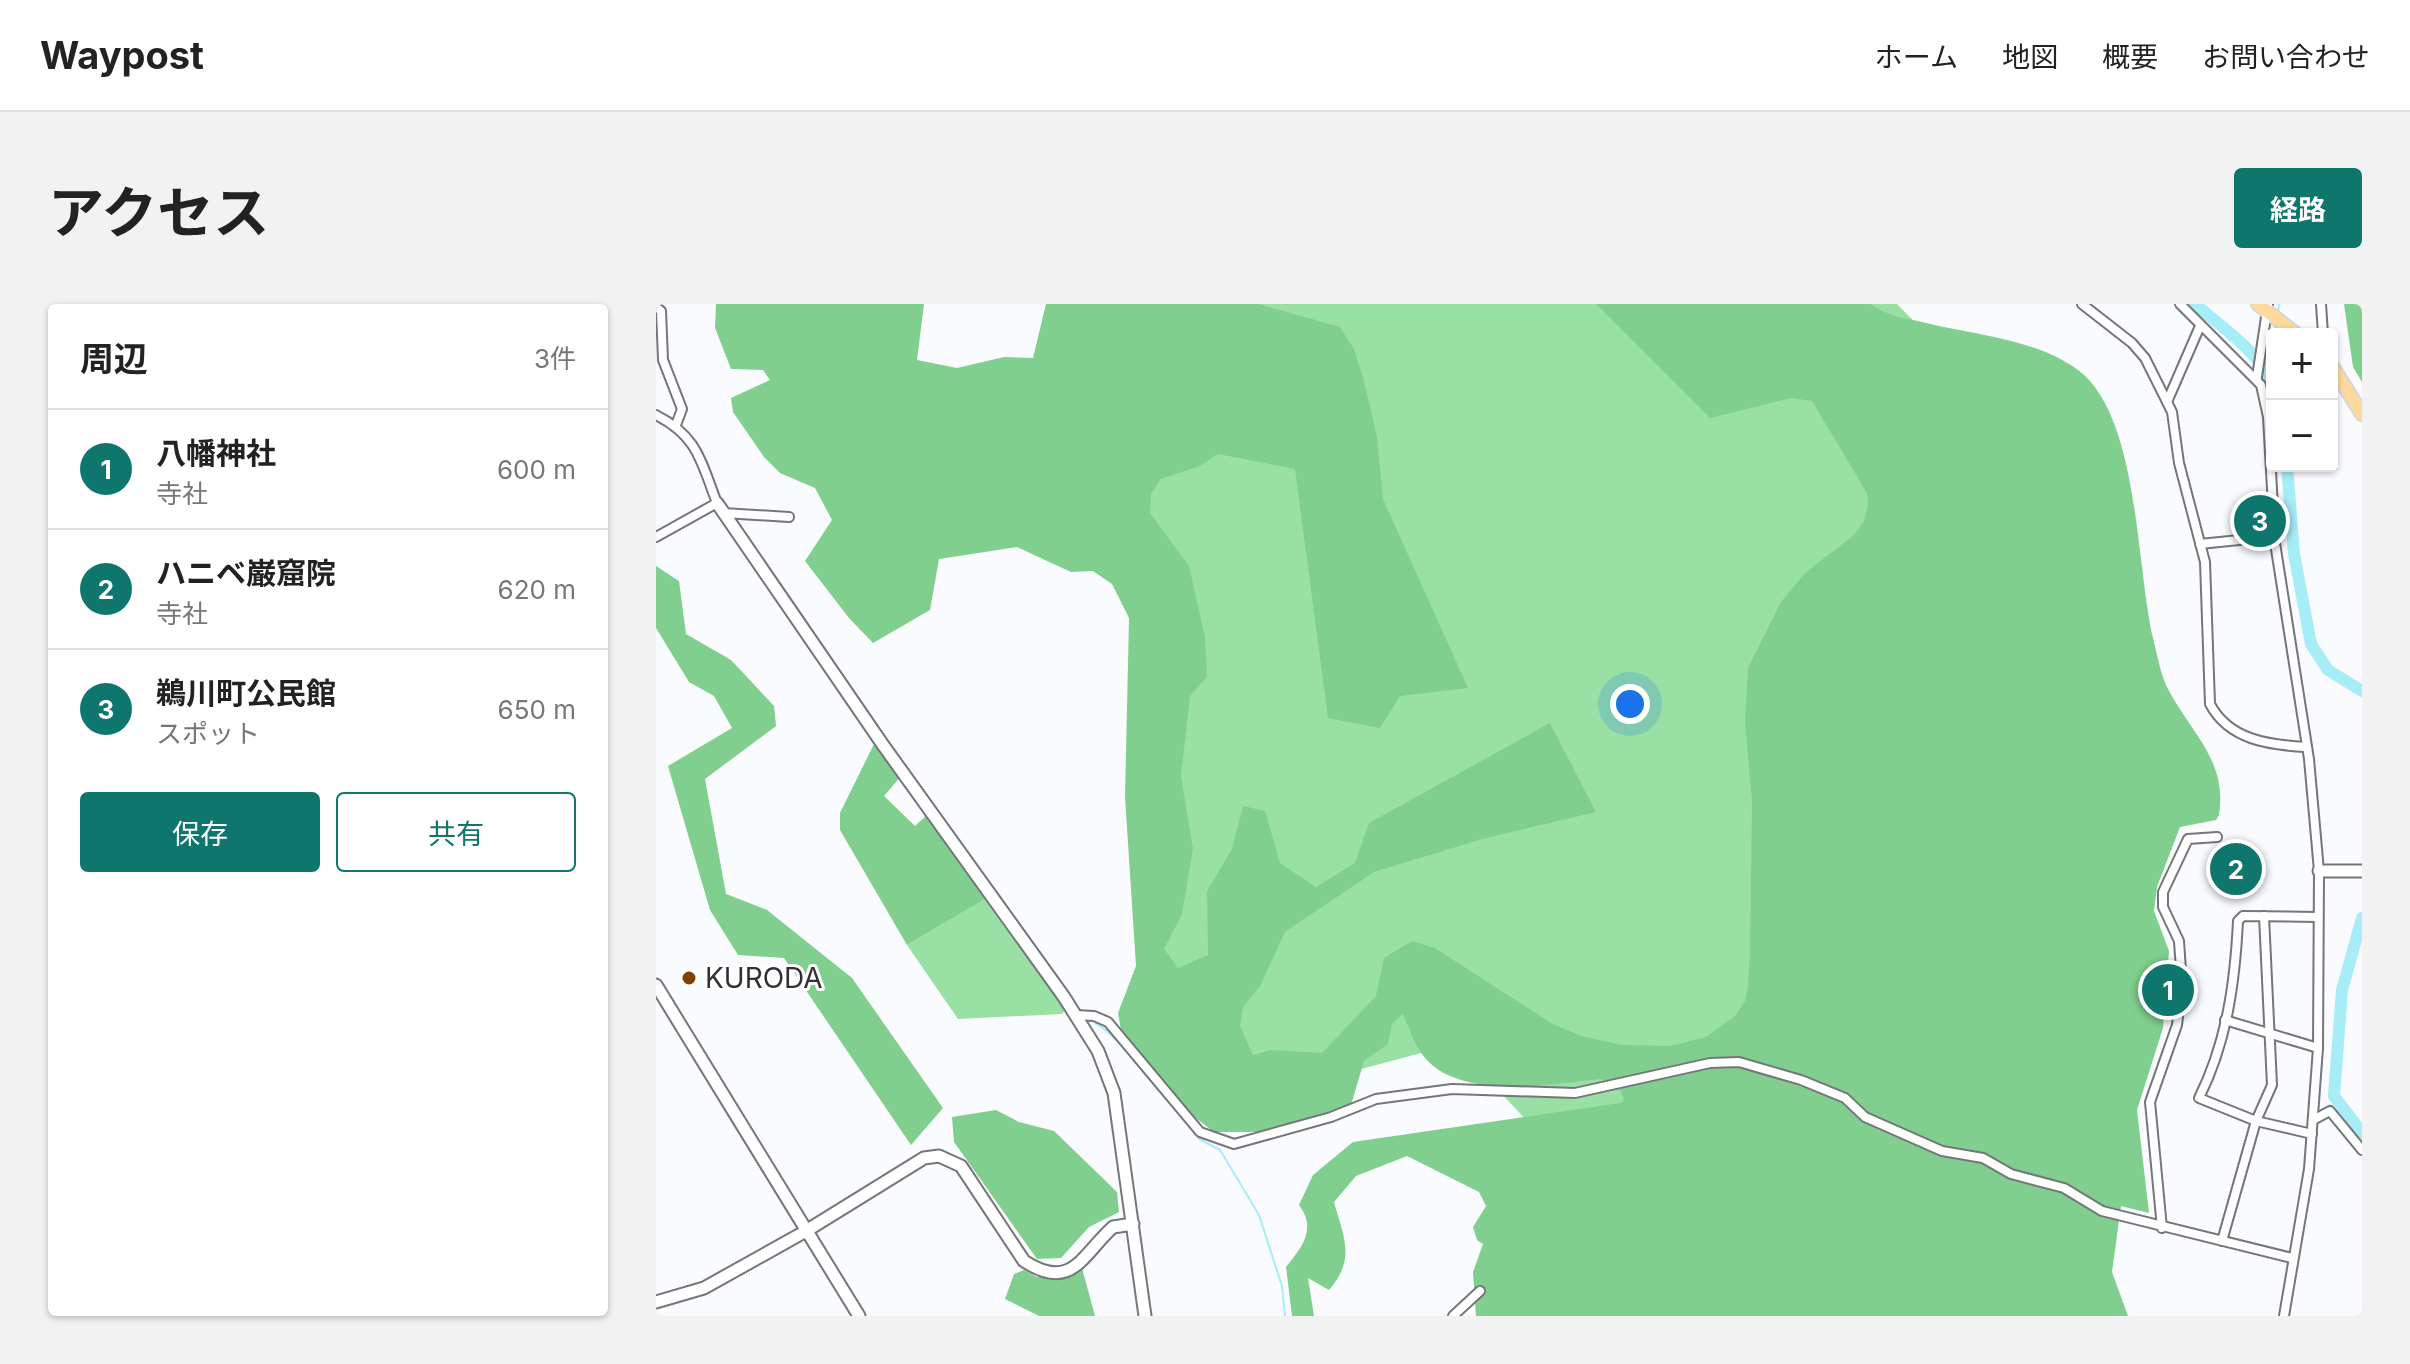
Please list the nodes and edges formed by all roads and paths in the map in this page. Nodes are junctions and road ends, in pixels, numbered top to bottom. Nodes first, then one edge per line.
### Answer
1 (2082, 304) edge
2 (2180, 304) edge
3 (2321, 304) edge
4 (2265, 306) edge
5 (656, 307) edge
6 (2200, 326) junction
7 (2289, 328) edge
8 (2323, 328) edge
9 (659, 356) edge
10 (660, 367) edge
11 (2338, 376) edge
12 (2257, 377) junction
13 (2167, 402) junction
14 (2362, 414) edge
15 (656, 415) edge
16 (676, 425) junction
17 (720, 508) junction
18 (789, 517) dead end
19 (656, 537) edge
20 (2275, 543) junction
21 (2200, 544) junction
22 (2306, 747) junction
23 (2217, 837) dead end
24 (2319, 871) junction
25 (2362, 871) edge
26 (2264, 916) junction
27 (2318, 917) junction
28 (656, 985) edge
29 (1075, 1015) junction
30 (2225, 1020) junction
31 (2272, 1033) junction
32 (2318, 1048) junction
33 (2313, 1120) junction
34 (2256, 1121) junction
35 (2312, 1134) junction
36 (2362, 1150) edge
37 (1133, 1224) junction
38 (2162, 1228) junction
39 (806, 1231) junction
40 (2222, 1241) junction
41 (2292, 1258) junction
42 (1480, 1291) dead end
43 (656, 1302) edge
44 (859, 1316) edge
45 (1145, 1316) edge
46 (1453, 1316) edge
47 (2284, 1316) edge

1 - 13 street
2 - 6 street
3 - 8 street
4 - 7 main road
4 - 12 street
5 - 9 street
6 - 12 street
6 - 13 street
9 - 10 street
10 - 16 street
11 - 14 main road
12 - 20 street
13 - 21 street
15 - 16 street
16 - 17 street
17 - 18 street
17 - 19 street
17 - 29 street
20 - 21 street
20 - 22 street
21 - 22 street
22 - 24 street
23 - 38 street
24 - 25 street
24 - 27 street
26 - 27 street
26 - 30 street
26 - 31 street
27 - 32 street
28 - 39 street
29 - 37 street
29 - 38 street
30 - 31 street
30 - 34 street
31 - 32 street
31 - 34 street
32 - 33 street
33 - 35 street
33 - 36 street
34 - 35 street
34 - 40 street
35 - 41 street
37 - 39 street
37 - 45 street
38 - 40 street
39 - 43 street
39 - 44 street
40 - 41 street
41 - 47 street
42 - 46 street

